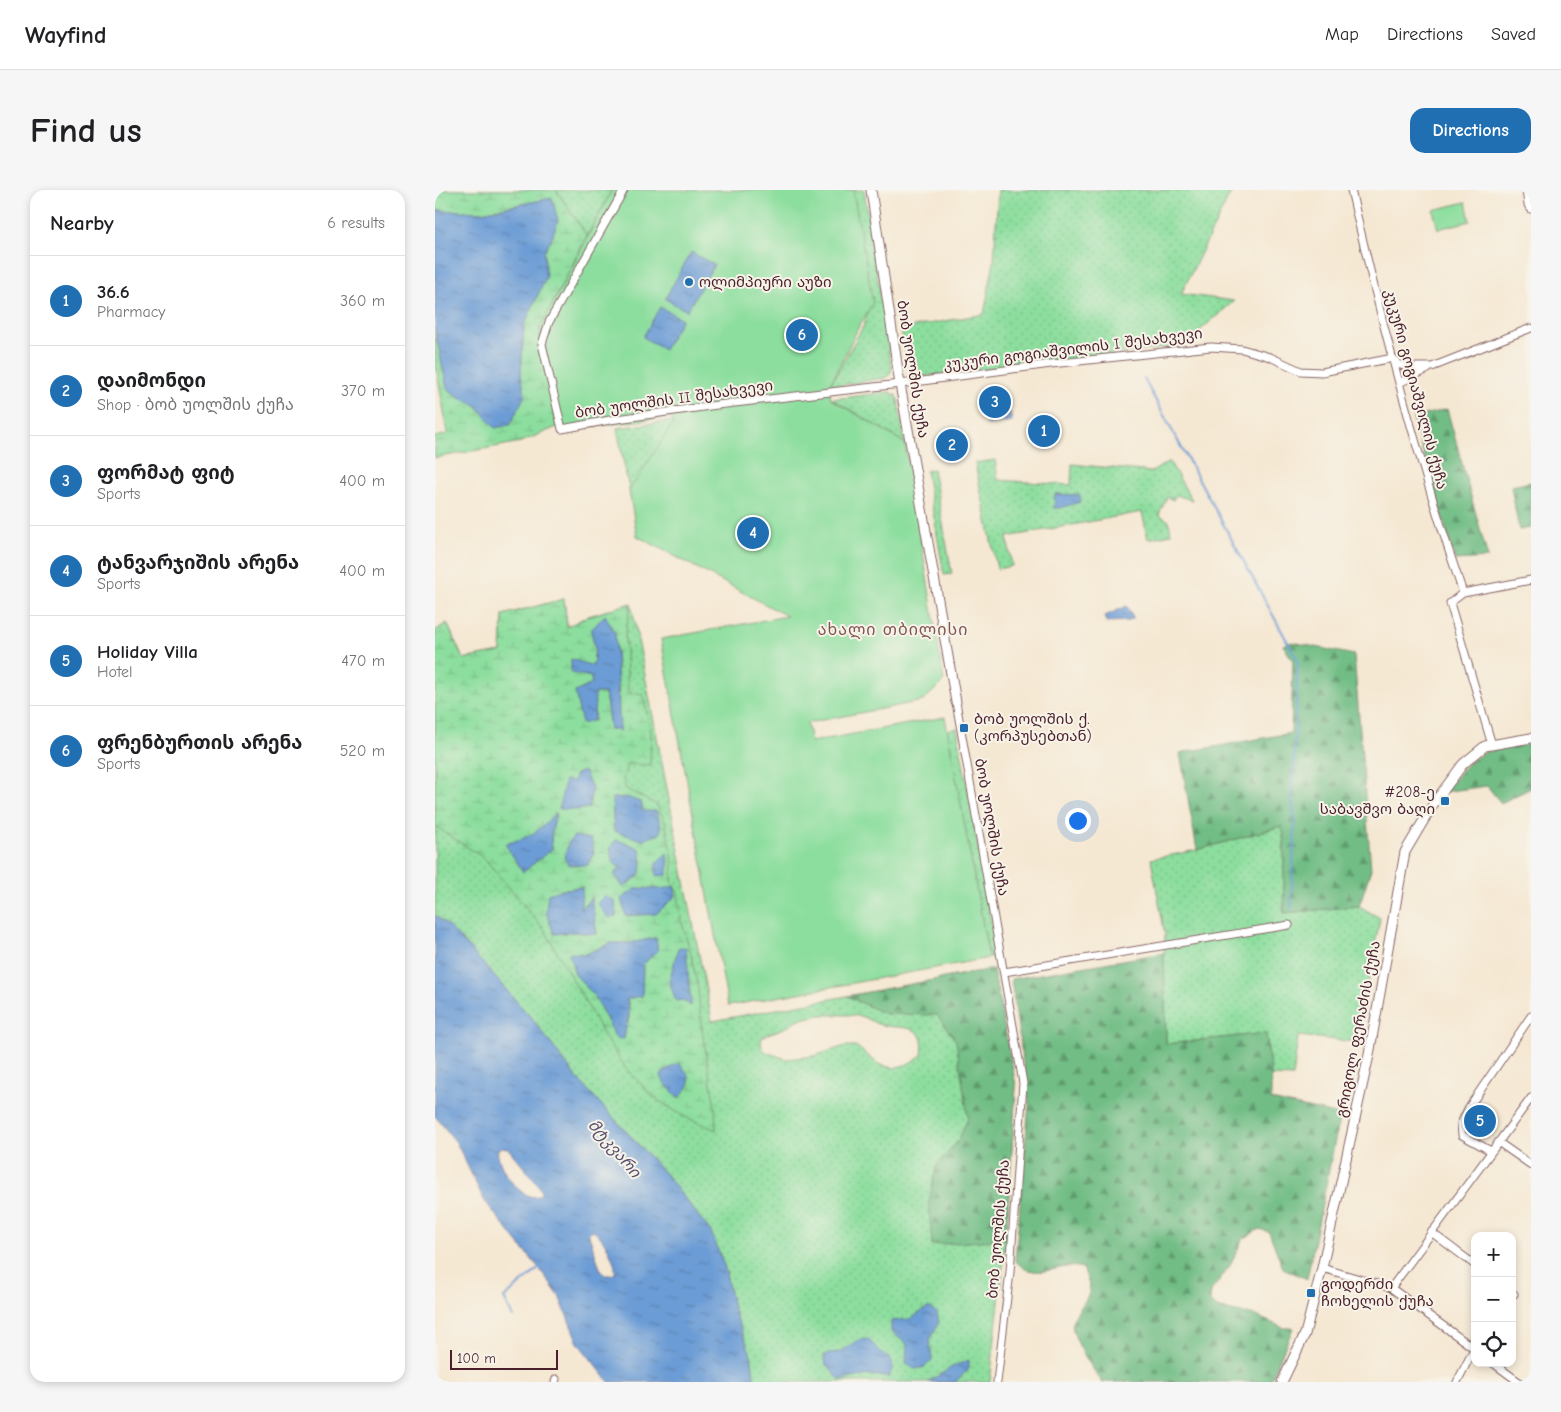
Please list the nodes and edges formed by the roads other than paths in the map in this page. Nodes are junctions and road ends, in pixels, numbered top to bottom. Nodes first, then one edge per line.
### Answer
1 (624, 190) edge
2 (871, 190) edge
3 (1351, 190) edge
4 (1526, 190) edge
5 (1531, 209) edge
6 (1531, 328) edge
7 (1393, 358) junction
8 (1432, 367) junction
9 (1399, 383) junction
10 (900, 384) junction
11 (1531, 580) edge
12 (1463, 593) junction
13 (957, 702) joint
14 (1531, 738) edge
15 (1492, 745) junction
16 (1289, 925) dead end
17 (1004, 972) junction
18 (1531, 1016) edge
19 (1531, 1098) edge
20 (1498, 1142) junction
21 (1491, 1151) junction
22 (1531, 1165) edge
23 (1431, 1232) junction
24 (1471, 1262) edge
25 (1322, 1268) junction
26 (1391, 1288) junction
27 (1471, 1346) edge
28 (1471, 1356) edge
29 (1498, 1367) edge
30 (997, 1382) edge
31 (1282, 1382) edge
32 (1457, 1382) edge
33 (1519, 1382) edge

1 - 10 street, ბობ უოლშის II შესახვევი
2 - 10 street, ბობ უოლშის ქუჩა
3 - 7 street, კუკური გოგიაშვილის ქუჩა
4 - 5 street
6 - 8 street
7 - 8 street
7 - 9 street, კუკური გოგიაშვილის ქუჩა
7 - 10 street, კუკური გოგიაშვილის I შესახვევი
8 - 9 street
9 - 12 street, კუკური გოგიაშვილის ქუჩა
10 - 13 street, ბობ უოლშის ქუჩა
11 - 12 street
12 - 15 street
13 - 17 street, ბობ უოლშის ქუჩა
14 - 15 street, გრიგოლ ფერაძის ქუჩა
15 - 25 street, გრიგოლ ფერაძის ქუჩა
16 - 17 street
17 - 30 street, ბობ უოლშის ქუჩა
18 - 21 street
19 - 20 street
20 - 21 street
20 - 22 street
21 - 23 street
23 - 24 street
23 - 26 street
25 - 26 street
25 - 31 street, გრიგოლ ფერაძის ქუჩა
26 - 27 street
28 - 32 street
29 - 33 street

